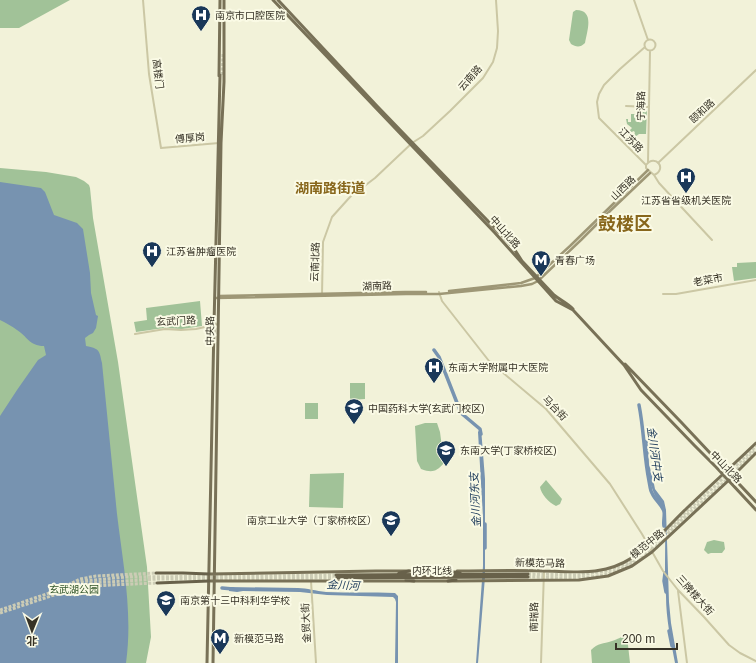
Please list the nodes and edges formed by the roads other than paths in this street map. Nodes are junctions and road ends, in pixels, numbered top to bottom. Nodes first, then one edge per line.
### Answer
1 (143, 0) edge
2 (220, 0) edge
3 (224, 0) edge
4 (273, 0) edge
5 (278, 0) edge
6 (496, 0) edge
7 (634, 0) edge
8 (648, 40) junction
9 (645, 47) junction
10 (650, 51) junction
11 (756, 70) edge
12 (219, 104) junction
13 (626, 106) dead end
14 (649, 107) junction
15 (219, 143) junction
16 (412, 144) junction
17 (161, 148) joint
18 (648, 162) junction
19 (658, 163) junction
20 (646, 165) junction
21 (649, 172) junction
22 (654, 175) junction
23 (712, 240) dead end
24 (537, 279) junction
25 (756, 280) edge
26 (439, 293) junction
27 (663, 294) dead end
28 (322, 295) junction
29 (215, 297) junction
30 (219, 297) junction
31 (218, 324) junction
32 (214, 325) junction
33 (135, 334) dead end
34 (756, 443) edge
35 (756, 453) edge
36 (727, 471) junction
37 (723, 475) junction
38 (732, 477) junction
39 (728, 480) junction
40 (756, 502) edge
41 (756, 510) edge
42 (649, 546) junction
43 (652, 552) junction
44 (409, 571) junction
45 (448, 571) joint
46 (544, 571) junction
47 (156, 573) tunnel mouth
48 (198, 573) junction
49 (227, 573) junction
50 (491, 573) junction
51 (209, 574) junction
52 (215, 574) junction
53 (390, 576) junction
54 (475, 576) junction
55 (336, 577) tunnel mouth
56 (468, 578) junction
57 (489, 580) junction
58 (543, 580) junction
59 (209, 581) junction
60 (215, 581) junction
61 (229, 581) junction
62 (312, 581) junction
63 (414, 581) junction
64 (448, 581) junction
65 (518, 581) joint
66 (199, 582) junction
67 (157, 583) tunnel mouth
68 (678, 590) junction
69 (756, 661) edge
70 (207, 663) edge
71 (213, 663) edge
72 (316, 663) edge
73 (541, 663) edge
74 (687, 663) edge

1 - 17 street, 高楼门
2 - 12 main road, 中央路
3 - 15 main road, 中央路
4 - 16 main road, 中山北路
5 - 16 main road
6 - 16 street, 云南路
7 - 8 street
8 - 9 street
8 - 10 street
9 - 10 street
9 - 20 street, 江苏路
10 - 14 street, 宁海路
11 - 19 street, 颐和路
12 - 15 main road, 中央路
12 - 15 main road, 中央路
13 - 14 street
14 - 18 street, 宁海路
15 - 17 street, 傅厚岗
15 - 29 main road, 中央路
15 - 30 main road, 中央路
16 - 24 main road, 中山北路
16 - 28 street, 云南北路
18 - 19 street
18 - 20 street
19 - 22 street
20 - 21 street, 江苏路
21 - 22 street
21 - 24 main road, 山西路
22 - 23 street
24 - 26 main road, 湖南路
24 - 36 main road, 中山北路
24 - 37 main road, 中山北路
25 - 27 street, 老菜市
26 - 28 main road, 湖南路
26 - 42 street, 马台街
28 - 30 main road, 湖南路
29 - 30 main road, 湖南路
29 - 32 main road, 中央路
30 - 31 main road, 中央路
31 - 32 street, 玄武门路
31 - 52 main road, 中央路
32 - 33 street, 玄武门路
32 - 51 main road, 中央路
34 - 36 main road, 模范中路
35 - 38 main road, 模范中路
36 - 37 main road, 模范中路
36 - 38 main road, 中山北路
37 - 39 main road, 中山北路
37 - 42 main road, 模范中路
38 - 39 main road, 模范中路
38 - 40 main road, 中山北路
39 - 41 main road, 中山北路
39 - 43 main road, 模范中路
42 - 43 street, 三牌楼大街
42 - 46 main road, 新模范马路
43 - 58 main road, 模范中路
43 - 68 street, 三牌楼大街
44 - 45 main road
44 - 49 main road
44 - 53 highway
45 - 54 highway
46 - 50 main road, 新模范马路
46 - 58 street, 南瑞路
47 - 48 highway
48 - 51 highway
48 - 66 highway
49 - 52 main road
49 - 61 main road
50 - 54 highway, 内环北线
50 - 57 highway, 内环北线
51 - 52 main road
51 - 59 main road, 中央路
52 - 60 main road, 中央路
53 - 54 highway, 内环北线
53 - 55 highway, 内环北线
53 - 56 highway, 内环北线
53 - 63 highway
54 - 56 highway, 内环北线
54 - 57 highway, 内环北线
54 - 64 main road
56 - 64 highway
57 - 65 main road, 新模范马路
58 - 65 main road, 模范中路
58 - 73 street, 南瑞路
59 - 60 main road
59 - 66 highway
59 - 70 main road, 中央路
60 - 61 main road
60 - 71 main road, 中央路
61 - 62 main road
62 - 63 main road
62 - 72 street, 金贸大街
63 - 64 main road
66 - 67 highway
68 - 69 street, 三牌楼大街
68 - 74 street

